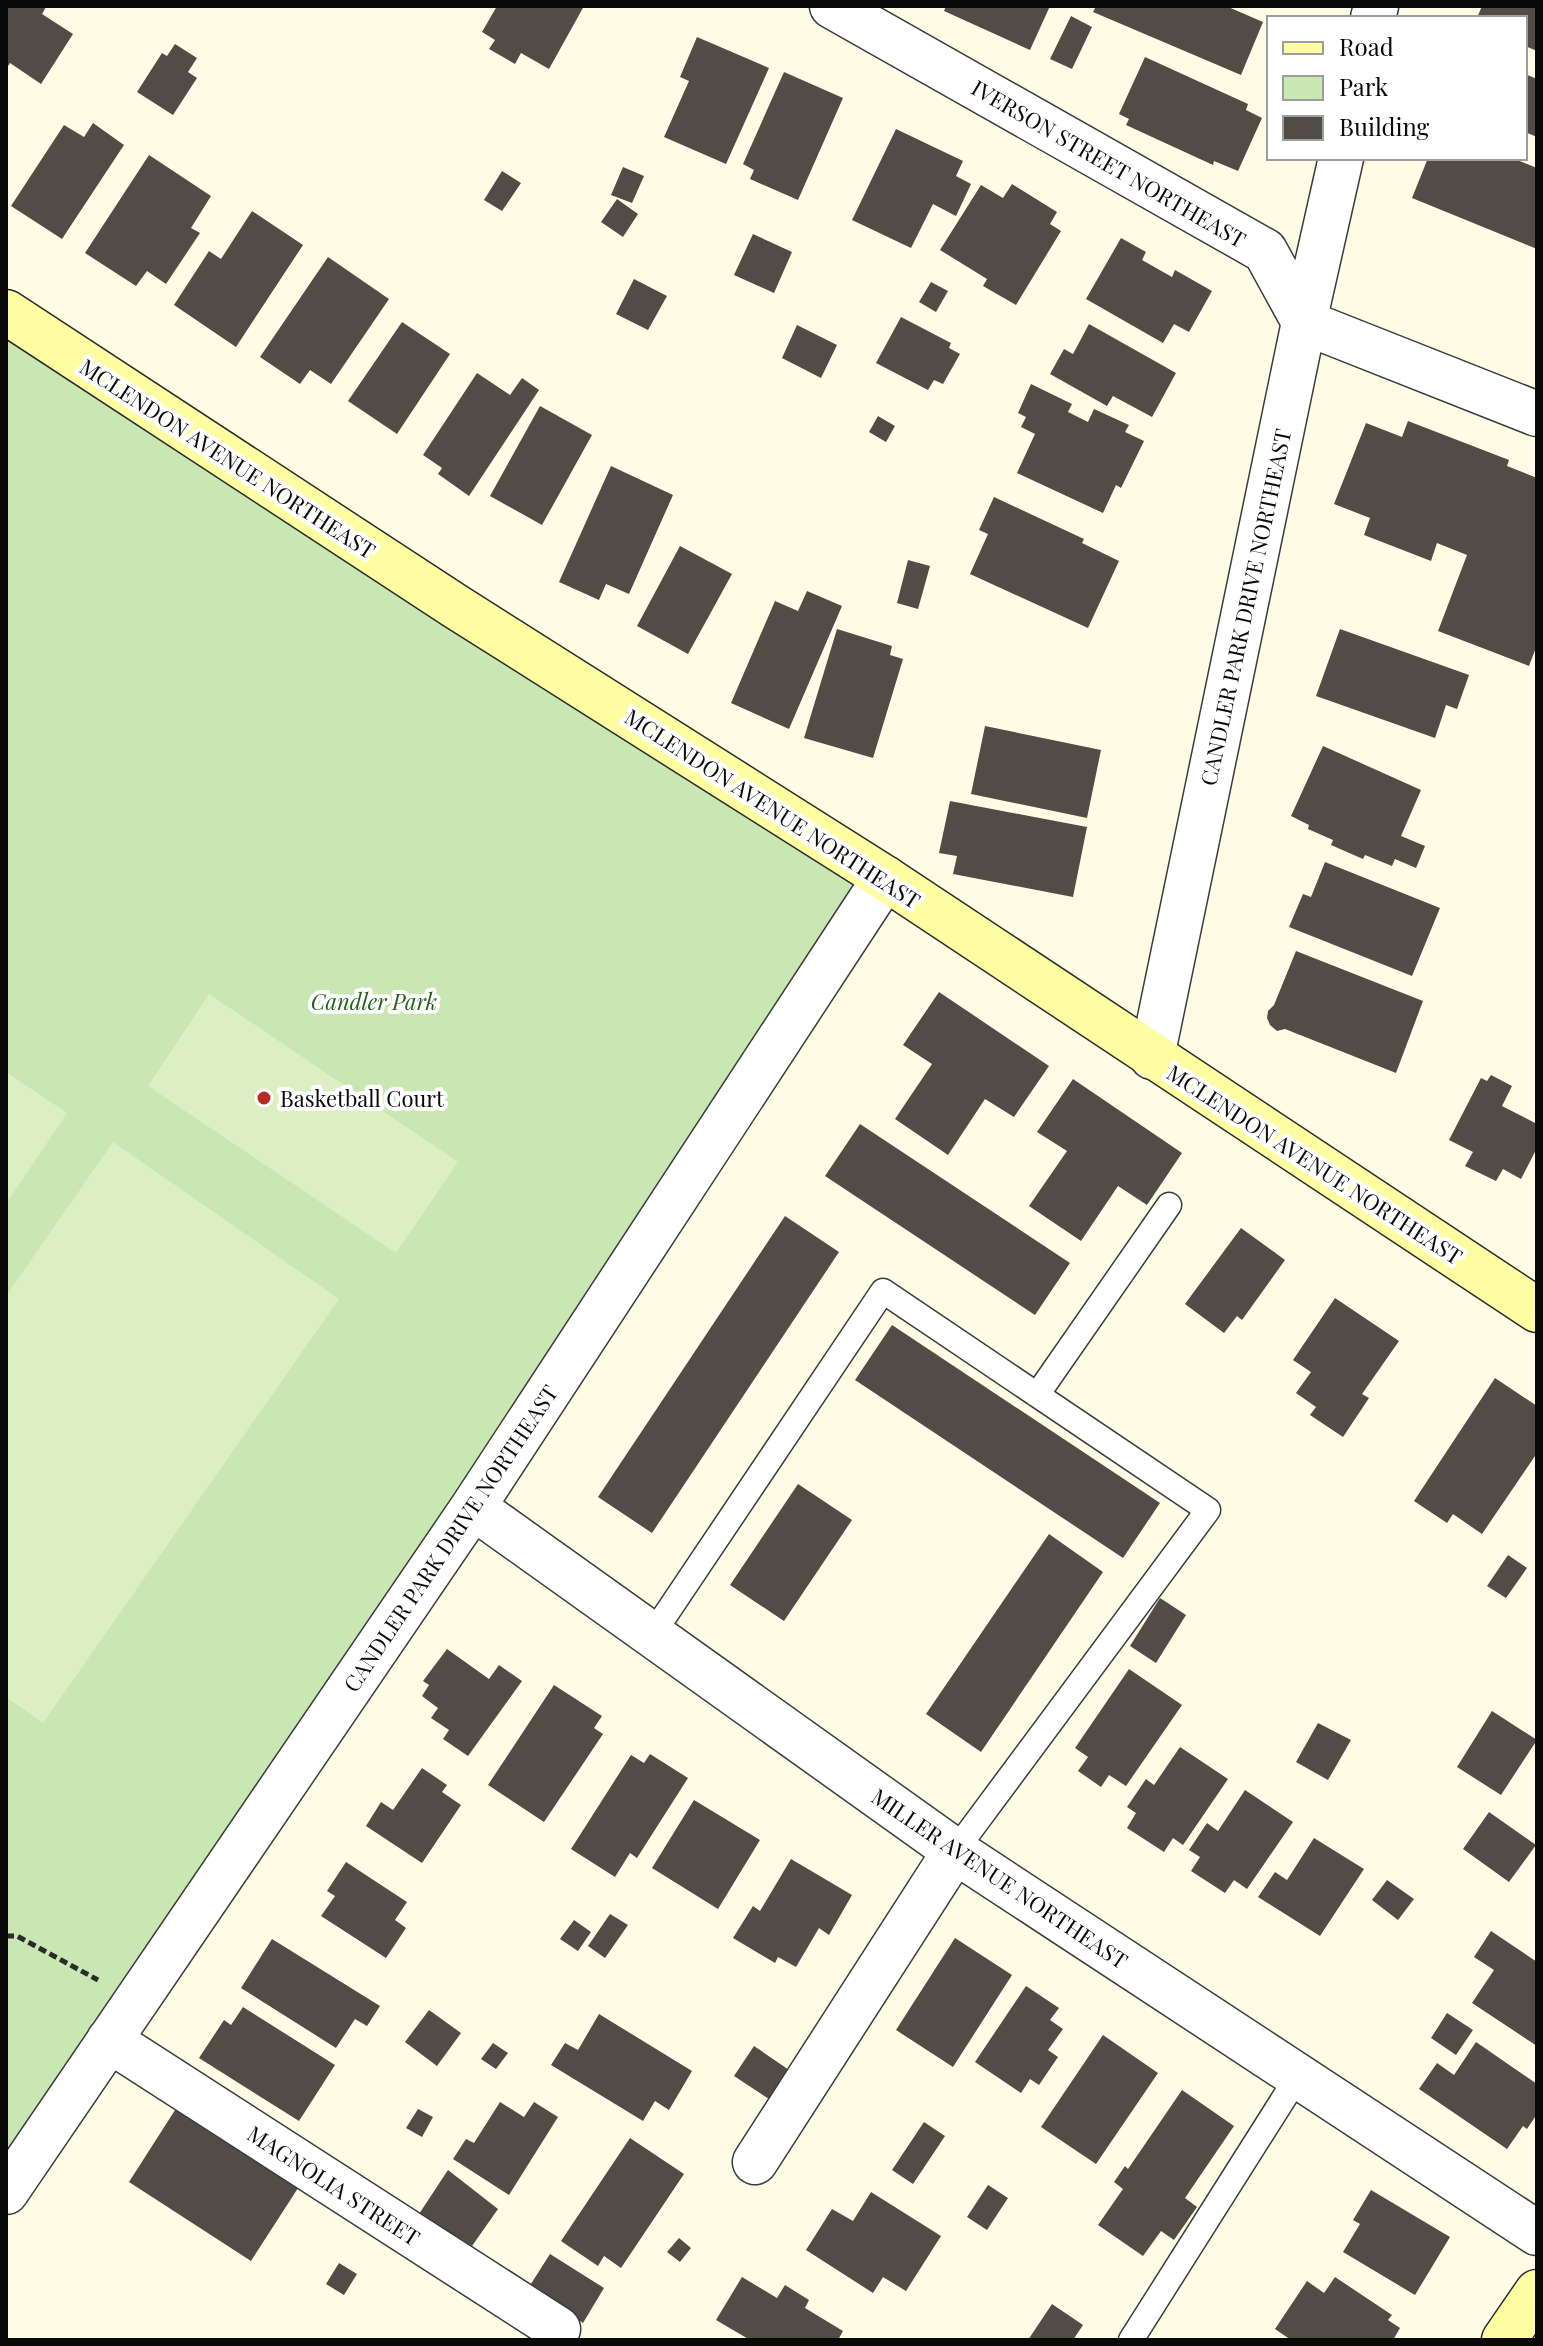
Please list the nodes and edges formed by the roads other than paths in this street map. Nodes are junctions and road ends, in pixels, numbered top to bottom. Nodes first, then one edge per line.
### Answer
1 (832, 6) edge
2 (1341, 160) edge
3 (6, 312) edge
4 (1304, 322) junction
5 (1537, 414) edge
6 (885, 878) junction
7 (1152, 1057) junction
8 (1169, 1205) dead end
9 (1537, 1310) edge
10 (1037, 1395) junction
11 (473, 1507) junction
12 (652, 1635) junction
13 (955, 1851) junction
14 (109, 2040) junction
15 (1298, 2076) junction
16 (755, 2162) dead end
17 (6, 2192) edge
18 (1537, 2233) edge
19 (1537, 2292) edge
20 (558, 2329) dead end
21 (1131, 2340) edge
22 (1504, 2340) edge

1 - 4 street, IVERSON STREET NORTHEAST
2 - 4 street, CANDLER PARK DRIVE NORTHEAST
3 - 6 street, MCLENDON AVENUE NORTHEAST
4 - 5 street
4 - 7 street, CANDLER PARK DRIVE NORTHEAST
6 - 7 street, MCLENDON AVENUE NORTHEAST
6 - 11 street, CANDLER PARK DRIVE NORTHEAST
7 - 9 street, MCLENDON AVENUE NORTHEAST
8 - 10 lane
10 - 12 lane
10 - 13 lane
11 - 12 street, MILLER AVENUE NORTHEAST
11 - 14 street, CANDLER PARK DRIVE NORTHEAST
12 - 13 street, MILLER AVENUE NORTHEAST
13 - 15 street, MILLER AVENUE NORTHEAST
13 - 16 street
14 - 17 street, CANDLER PARK DRIVE NORTHEAST
14 - 20 street, MAGNOLIA STREET
15 - 18 street, MILLER AVENUE NORTHEAST
15 - 21 lane
19 - 22 street

